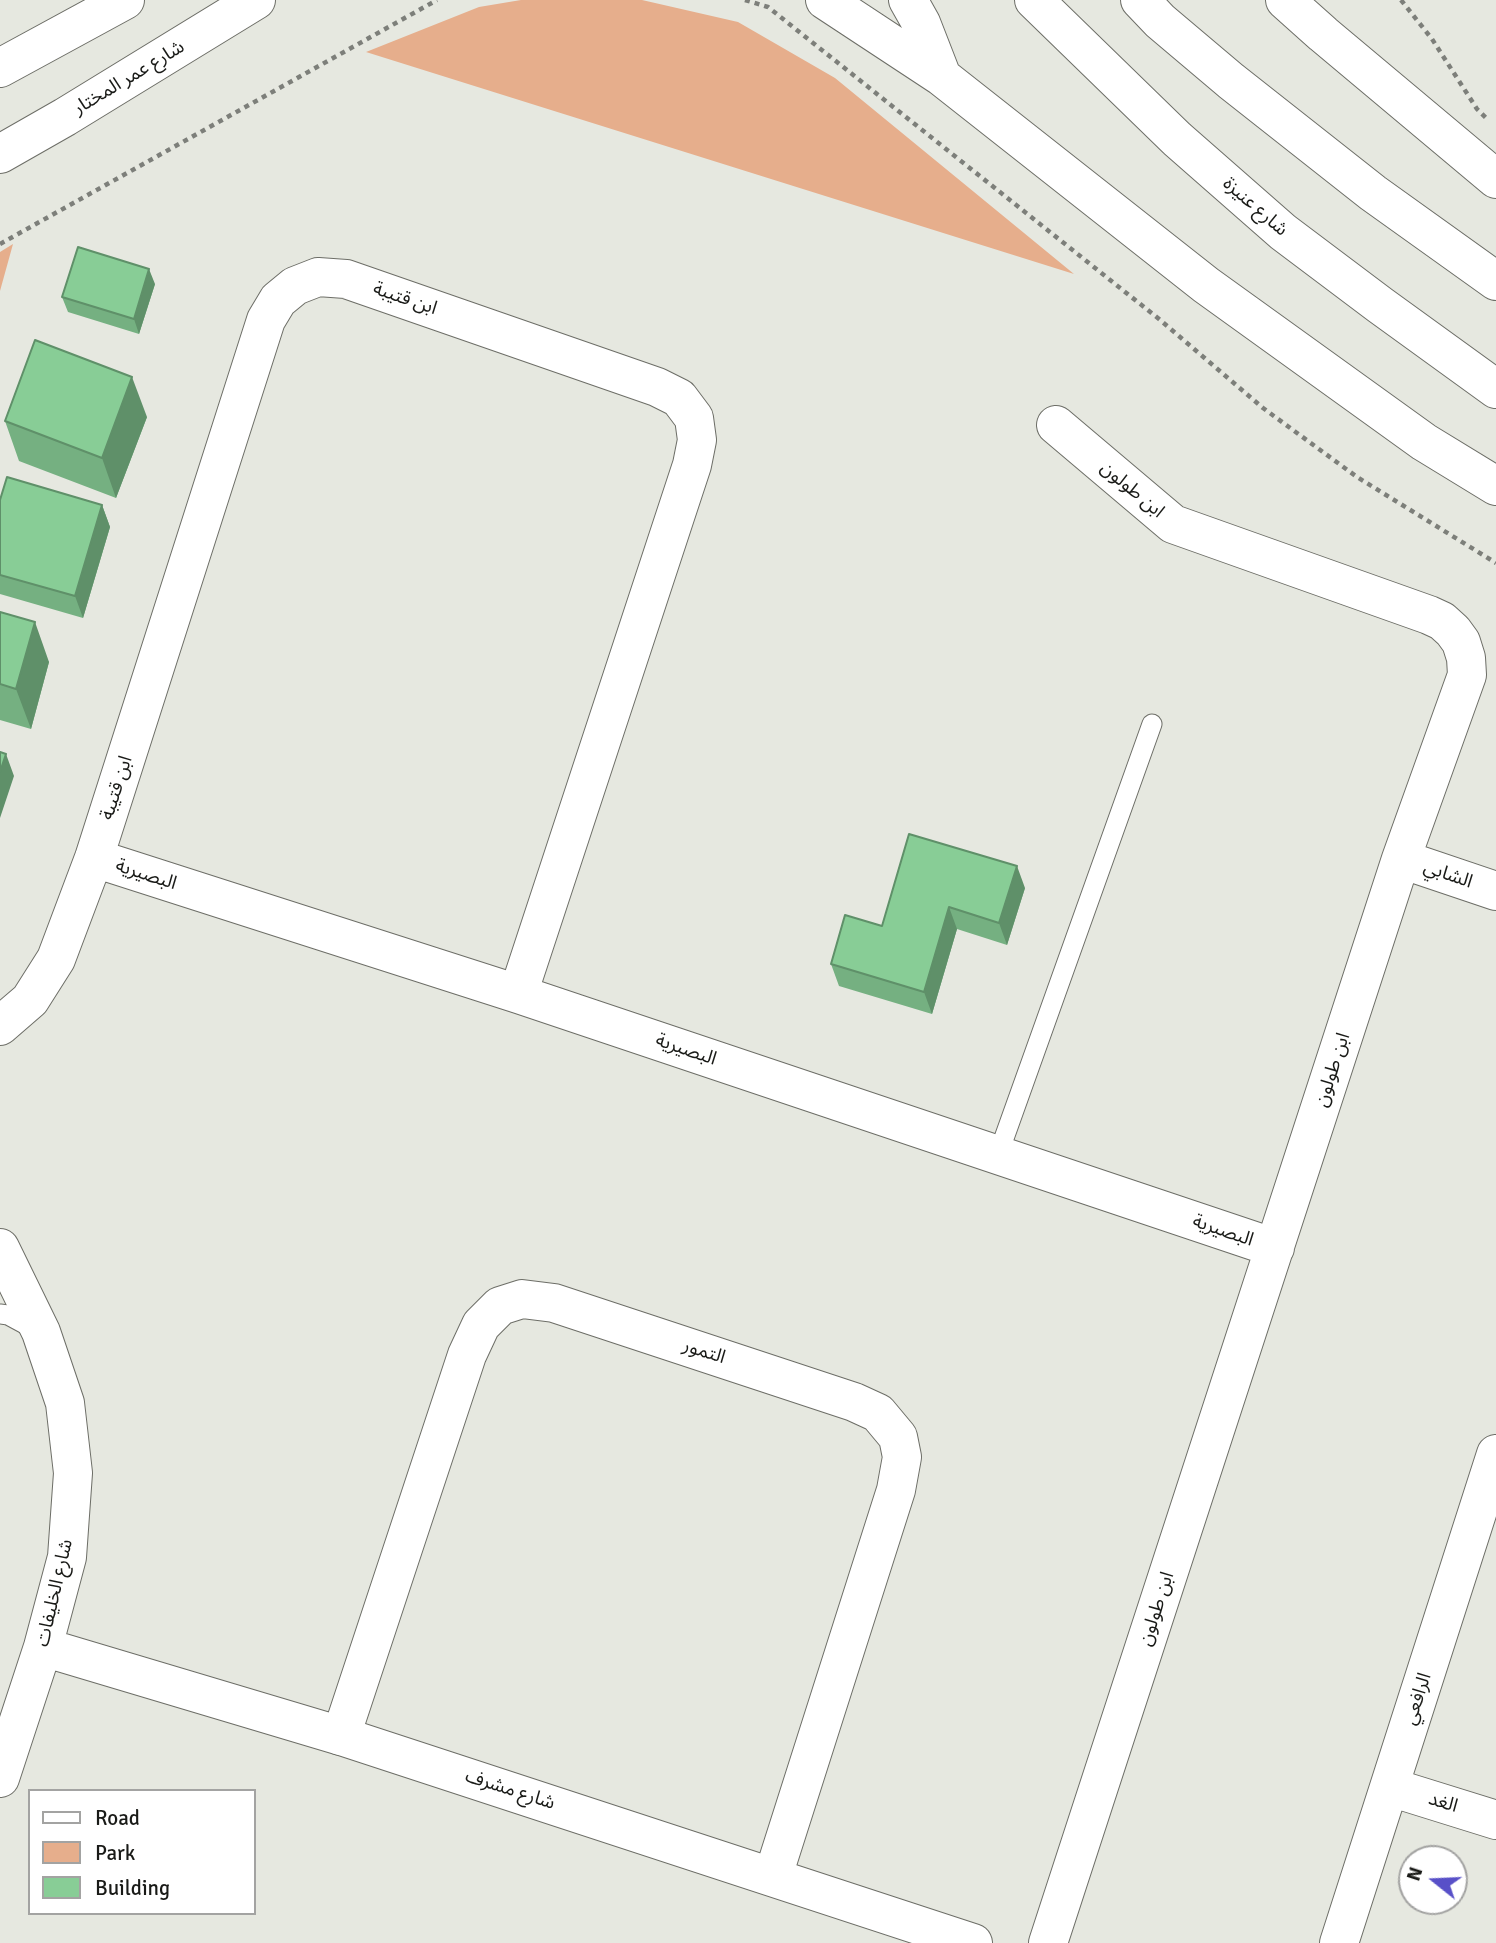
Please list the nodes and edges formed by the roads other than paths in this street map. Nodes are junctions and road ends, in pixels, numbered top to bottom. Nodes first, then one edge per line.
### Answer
1 (125, 0) edge
2 (256, 0) edge
3 (825, 0) edge
4 (863, 0) edge
5 (908, 0) edge
6 (1034, 0) edge
7 (1140, 0) edge
8 (1285, 0) edge
9 (1308, 0) edge
10 (1323, 34) junction
11 (0, 68) edge
12 (942, 77) junction
13 (0, 154) edge
14 (1496, 179) edge
15 (1496, 281) edge
16 (1496, 389) edge
17 (1056, 425) dead end
18 (1496, 486) edge
19 (1152, 724) dead end
20 (94, 858) junction
21 (1401, 859) junction
22 (1496, 891) edge
23 (518, 994) junction
24 (0, 1026) edge
25 (998, 1155) junction
26 (0, 1248) edge
27 (1275, 1248) junction
28 (0, 1314) edge
29 (41, 1332) junction
30 (1496, 1454) edge
31 (43, 1647) junction
32 (341, 1735) junction
33 (0, 1778) edge
34 (1390, 1787) junction
35 (1496, 1820) edge
36 (773, 1876) junction
37 (973, 1943) edge
38 (1048, 1943) edge
39 (1339, 1943) edge

1 - 11 main road
2 - 13 main road, شارع عمر المختار
3 - 12 main road
4 - 12 main road
5 - 12 main road
6 - 16 main road, شارع عنيزة
7 - 15 main road
8 - 10 main road
9 - 10 main road
10 - 14 main road
12 - 18 main road
17 - 21 main road, ابن طولون
19 - 25 lane
20 - 23 main road, البصيرية
20 - 23 main road, ابن قتيبة
20 - 24 main road, ابن قتيبة
21 - 22 main road, الشابي
21 - 27 main road, ابن طولون
23 - 25 main road, البصيرية
25 - 27 main road, البصيرية
26 - 29 main road, شارع الخليفات
27 - 38 main road, ابن طولون
28 - 29 lane
29 - 31 main road, شارع الخليفات
30 - 34 main road, الرافعي
31 - 32 main road, شارع مشرف
31 - 33 main road, شارع الخليفات
32 - 36 main road, شارع مشرف
32 - 36 main road, التمور
34 - 35 main road, الغد
34 - 39 main road, الرافعي
36 - 37 main road, شارع مشرف

